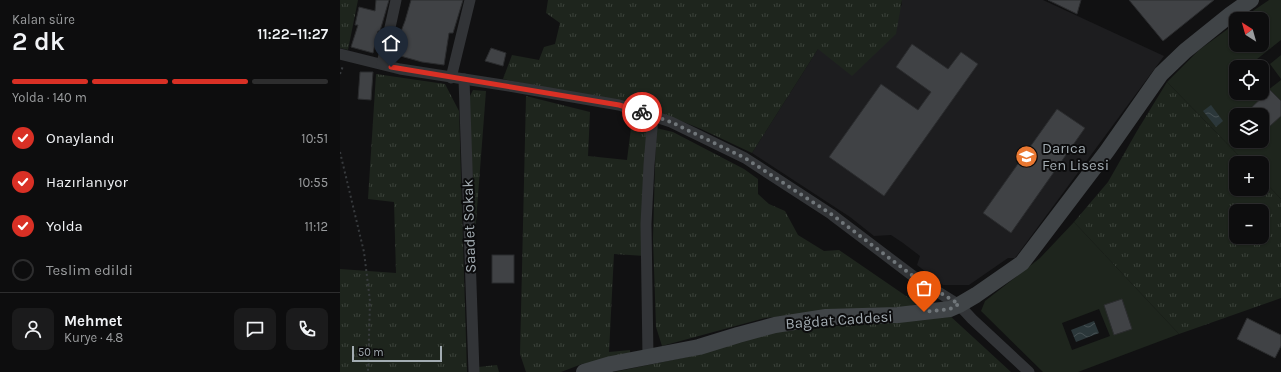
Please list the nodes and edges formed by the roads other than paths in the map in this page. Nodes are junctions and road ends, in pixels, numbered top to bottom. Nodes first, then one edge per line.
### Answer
1 (396, 0) edge
2 (470, 0) edge
3 (1251, 0) edge
4 (340, 54) edge
5 (382, 64) junction
6 (451, 78) junction
7 (464, 79) junction
8 (653, 116) junction
9 (959, 304) junction
10 (648, 357) junction
11 (474, 372) edge
12 (584, 372) edge
13 (1029, 372) edge

1 - 5 street
2 - 6 street
3 - 9 street, Bağdat Caddesi
4 - 5 street
5 - 6 street
6 - 7 street
7 - 8 street
7 - 11 street, Saadet Sokak
8 - 9 street
8 - 10 street
9 - 10 street, Bağdat Caddesi
9 - 13 street
10 - 12 street, Bağdat Caddesi

